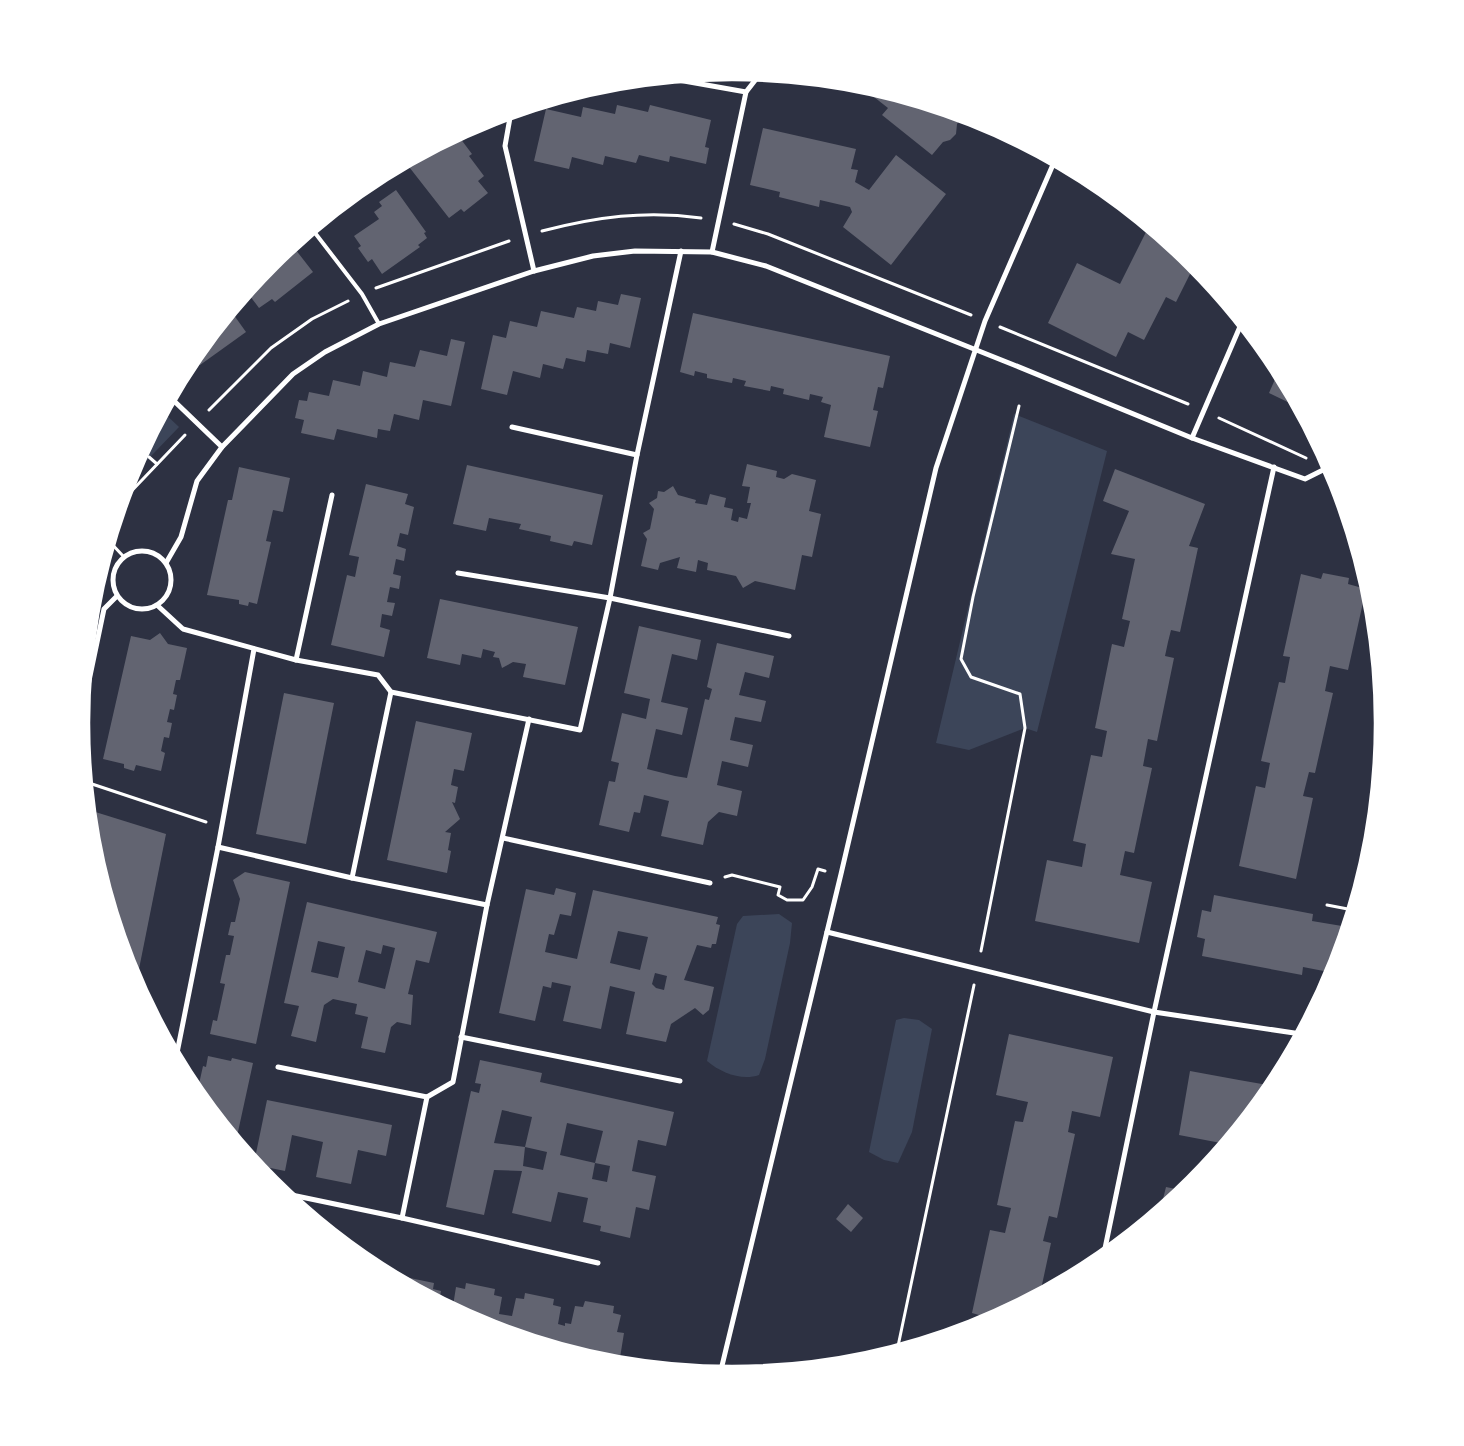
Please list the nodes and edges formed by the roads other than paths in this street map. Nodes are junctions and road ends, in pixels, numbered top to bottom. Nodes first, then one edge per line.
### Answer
1 (686, 81) edge
2 (755, 81) edge
3 (746, 92) junction
4 (510, 120) edge
5 (1053, 165) edge
6 (316, 233) edge
7 (681, 251) junction
8 (712, 252) junction
9 (534, 271) junction
10 (379, 324) junction
11 (1239, 328) edge
12 (975, 349) junction
13 (174, 402) edge
14 (512, 427) dead end
15 (1192, 438) junction
16 (222, 447) junction
17 (637, 455) junction
18 (1274, 467) junction
19 (1323, 470) edge
20 (332, 495) dead end
21 (166, 563) junction
22 (458, 573) dead end
23 (117, 596) junction
24 (610, 598) junction
25 (158, 606) junction
26 (789, 636) dead end
27 (254, 649) junction
28 (296, 660) junction
29 (92, 668) edge
30 (391, 692) junction
31 (529, 719) junction
32 (503, 838) junction
33 (218, 846) junction
34 (352, 878) junction
35 (710, 883) dead end
36 (487, 905) junction
37 (827, 932) junction
38 (1154, 1012) junction
39 (1295, 1033) edge
40 (461, 1037) junction
41 (178, 1049) edge
42 (278, 1067) dead end
43 (680, 1081) dead end
44 (427, 1097) junction
45 (296, 1195) edge
46 (402, 1218) junction
47 (1106, 1246) edge
48 (598, 1263) dead end
49 (722, 1366) edge

1 - 3 street
2 - 3 street
3 - 8 street
4 - 9 street
5 - 12 street
6 - 10 lane
7 - 8 street
7 - 9 street
7 - 17 street
8 - 12 street
9 - 10 street
10 - 16 street
11 - 15 street
12 - 15 street
12 - 37 street
13 - 16 street
14 - 17 street
15 - 18 street
16 - 21 street
17 - 24 street
18 - 19 street
18 - 38 street
20 - 28 street
21 - 23 street
21 - 25 street
22 - 24 street
23 - 25 street
23 - 29 street
24 - 26 street
24 - 31 street
25 - 27 street
27 - 28 street
27 - 33 street
28 - 30 street
30 - 31 street
30 - 34 street
31 - 32 street
32 - 35 street
32 - 36 street
33 - 34 street
33 - 41 street
34 - 36 street
36 - 40 street
37 - 38 street
37 - 49 street
38 - 39 street
38 - 47 street
40 - 43 street
40 - 44 street
42 - 44 street
44 - 46 street
45 - 46 street
46 - 48 street

